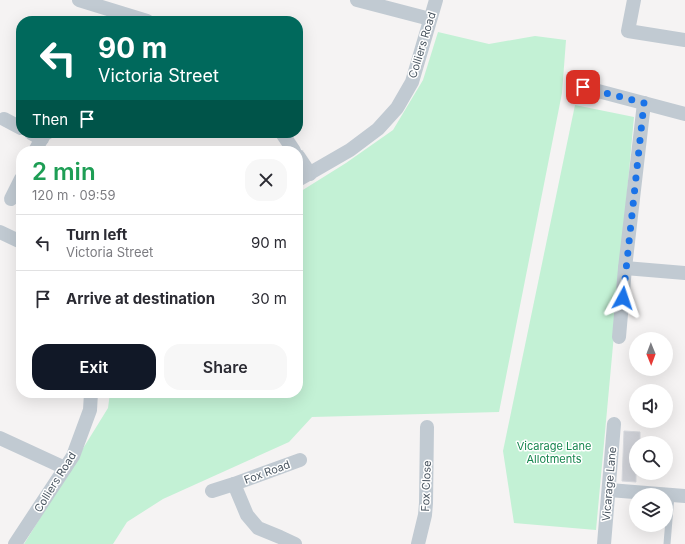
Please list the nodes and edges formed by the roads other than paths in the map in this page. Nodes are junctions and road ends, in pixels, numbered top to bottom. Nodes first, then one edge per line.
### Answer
1 (79, 0) edge
2 (357, 0) edge
3 (436, 0) edge
4 (634, 0) edge
5 (129, 16) edge
6 (430, 20) junction
7 (685, 40) edge
8 (583, 87) dead end
9 (644, 103) junction
10 (685, 114) edge
11 (4, 119) dead end
12 (16, 125) edge
13 (304, 177) edge
14 (16, 189) edge
15 (11, 199) dead end
16 (0, 232) edge
17 (16, 240) edge
18 (625, 268) junction
19 (685, 273) edge
20 (619, 337) dead end
21 (91, 398) edge
22 (614, 424) dead end
23 (427, 427) dead end
24 (0, 438) edge
25 (300, 460) dead end
26 (65, 468) junction
27 (234, 484) junction
28 (609, 490) junction
29 (212, 491) dead end
30 (678, 496) edge
31 (15, 544) edge
32 (295, 544) edge
33 (418, 544) edge
34 (604, 544) edge
35 (667, 544) edge

1 - 5 street
2 - 6 street
3 - 6 street, Colliers Road
4 - 7 street
6 - 13 street, Colliers Road
8 - 9 street
9 - 10 street
9 - 18 street
11 - 12 street
14 - 15 street
16 - 17 street
18 - 19 street
18 - 20 street
21 - 26 street, Colliers Road
22 - 28 street, Vicarage Lane
23 - 33 street, Fox Close
24 - 26 street
25 - 27 street, Fox Road
26 - 31 street, Colliers Road
27 - 29 street, Fox Road
27 - 32 street, Fox Road
28 - 30 street
28 - 34 street, Vicarage Lane
30 - 35 lane

